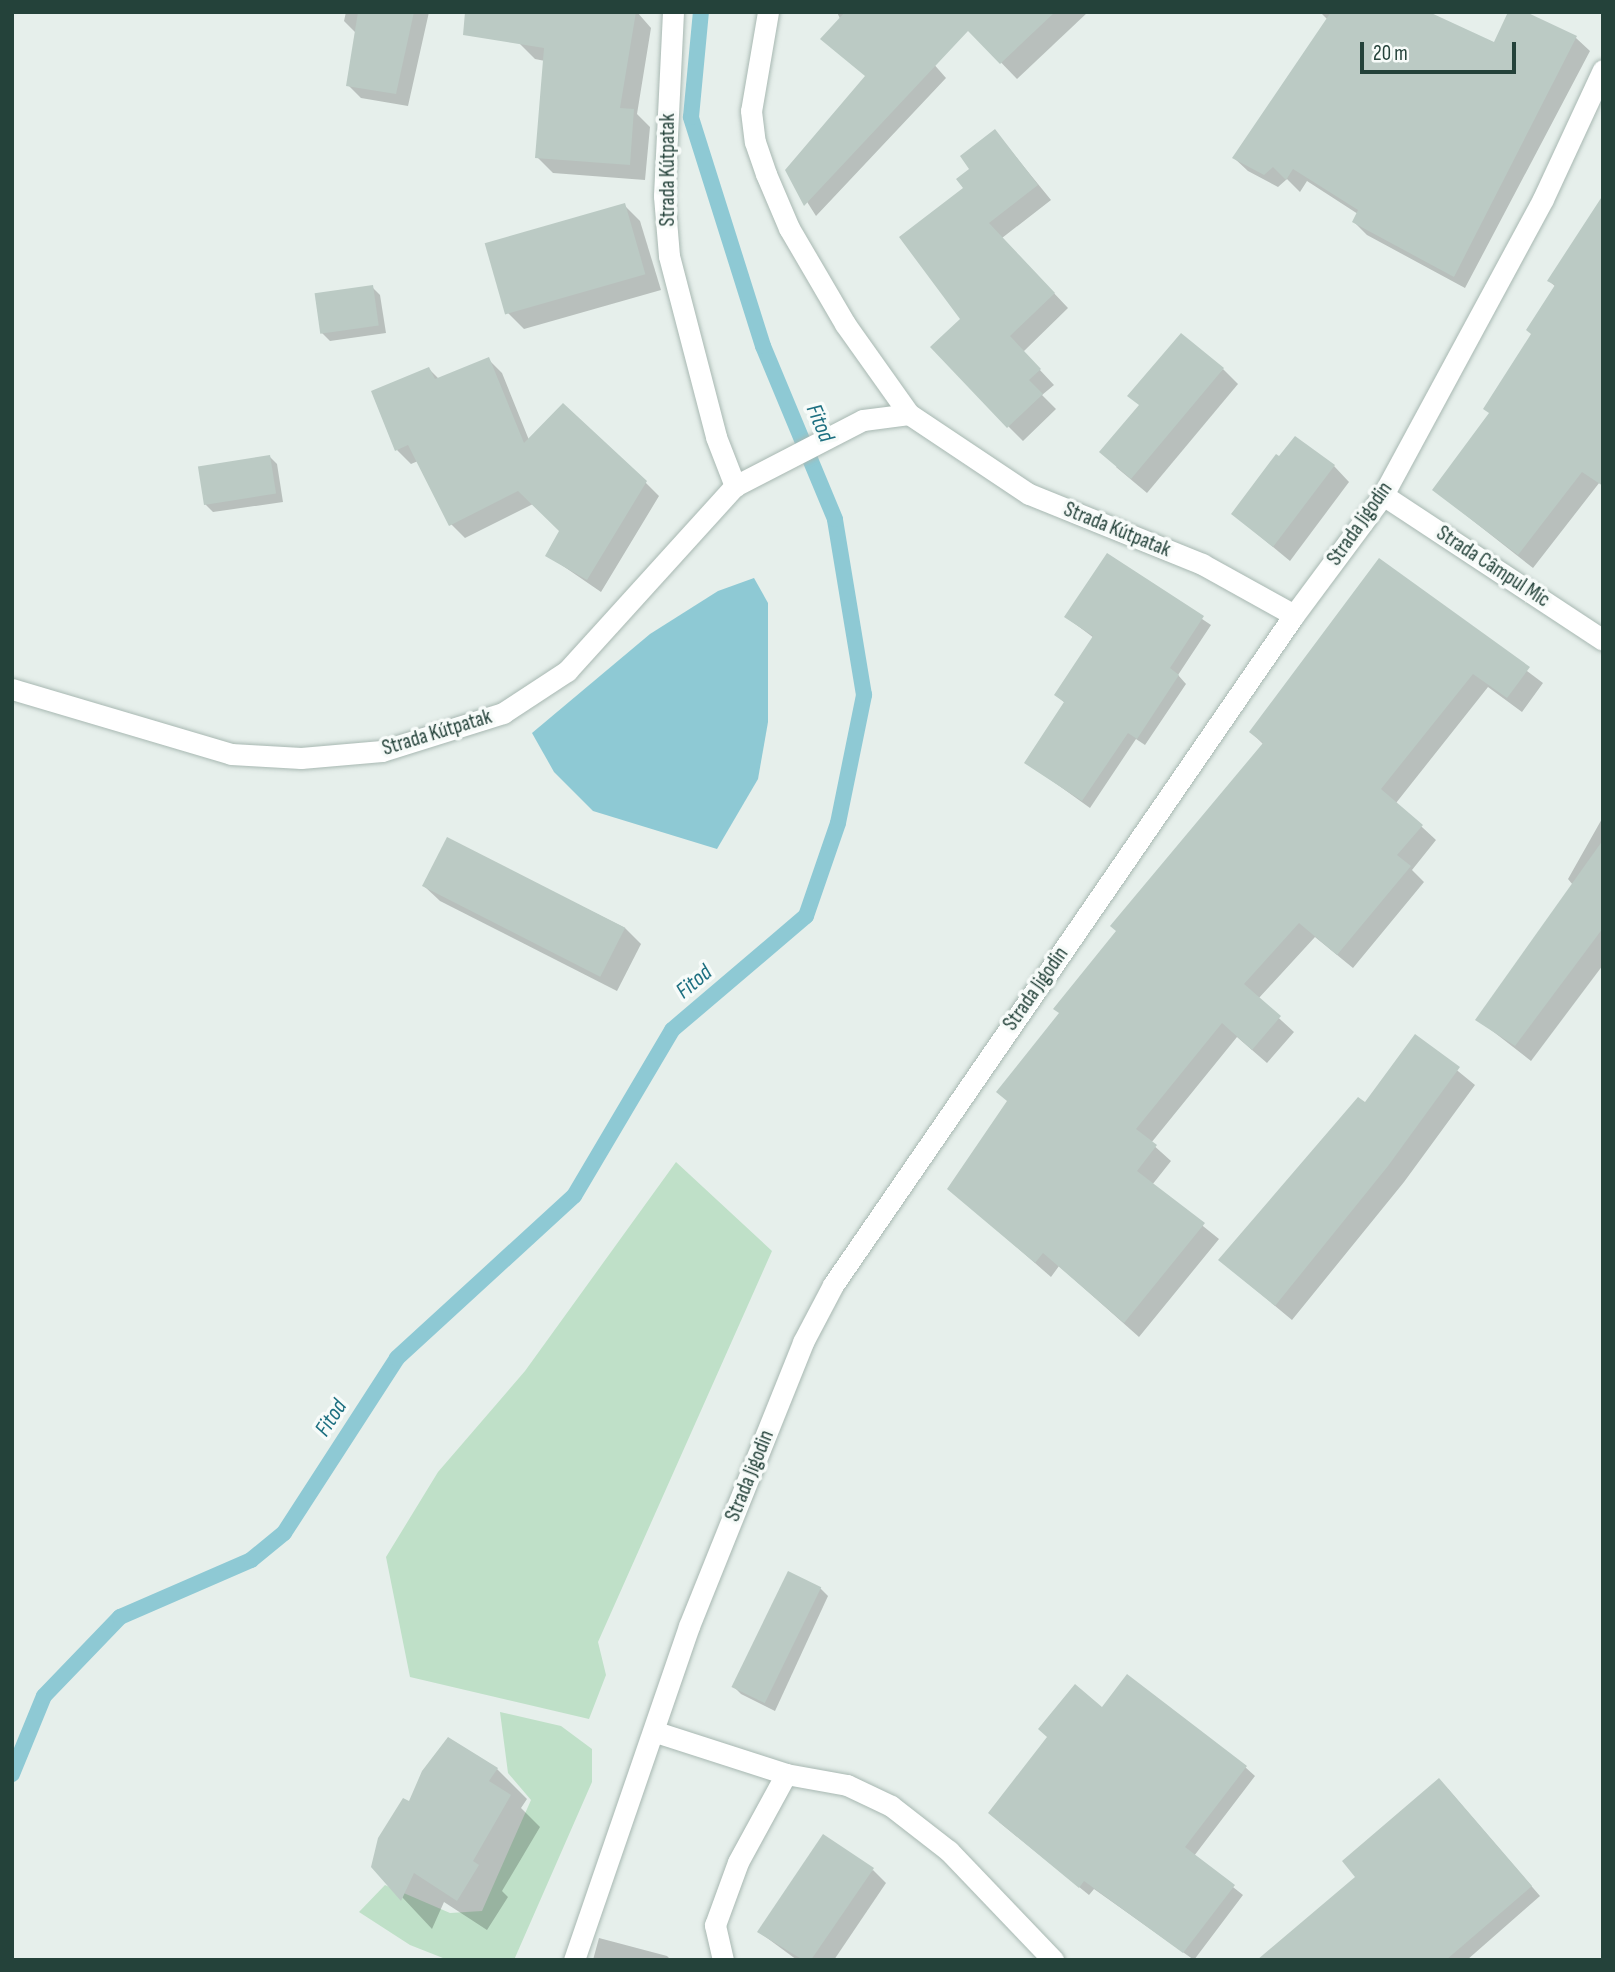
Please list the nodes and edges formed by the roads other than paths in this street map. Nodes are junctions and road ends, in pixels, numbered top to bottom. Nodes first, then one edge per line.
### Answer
1 (673, 12) edge
2 (768, 12) edge
3 (1603, 70) edge
4 (909, 414) junction
5 (735, 486) junction
6 (1383, 495) junction
7 (1294, 615) junction
8 (1603, 640) edge
9 (12, 689) edge
10 (656, 1732) junction
11 (786, 1774) junction
12 (574, 1960) edge
13 (723, 1960) edge
14 (1053, 1960) edge

1 - 5 street, Strada Kútpatak
2 - 4 street, Strada Kútpatak
3 - 6 street, Strada Jigodin
4 - 5 street, Strada Kútpatak
4 - 7 street, Strada Kútpatak
5 - 9 street, Strada Kútpatak
6 - 7 street, Strada Jigodin
6 - 8 street, Strada Câmpul Mic
7 - 10 street, Strada Jigodin
10 - 11 street
10 - 12 street, Strada Jigodin
11 - 13 street
11 - 14 street

